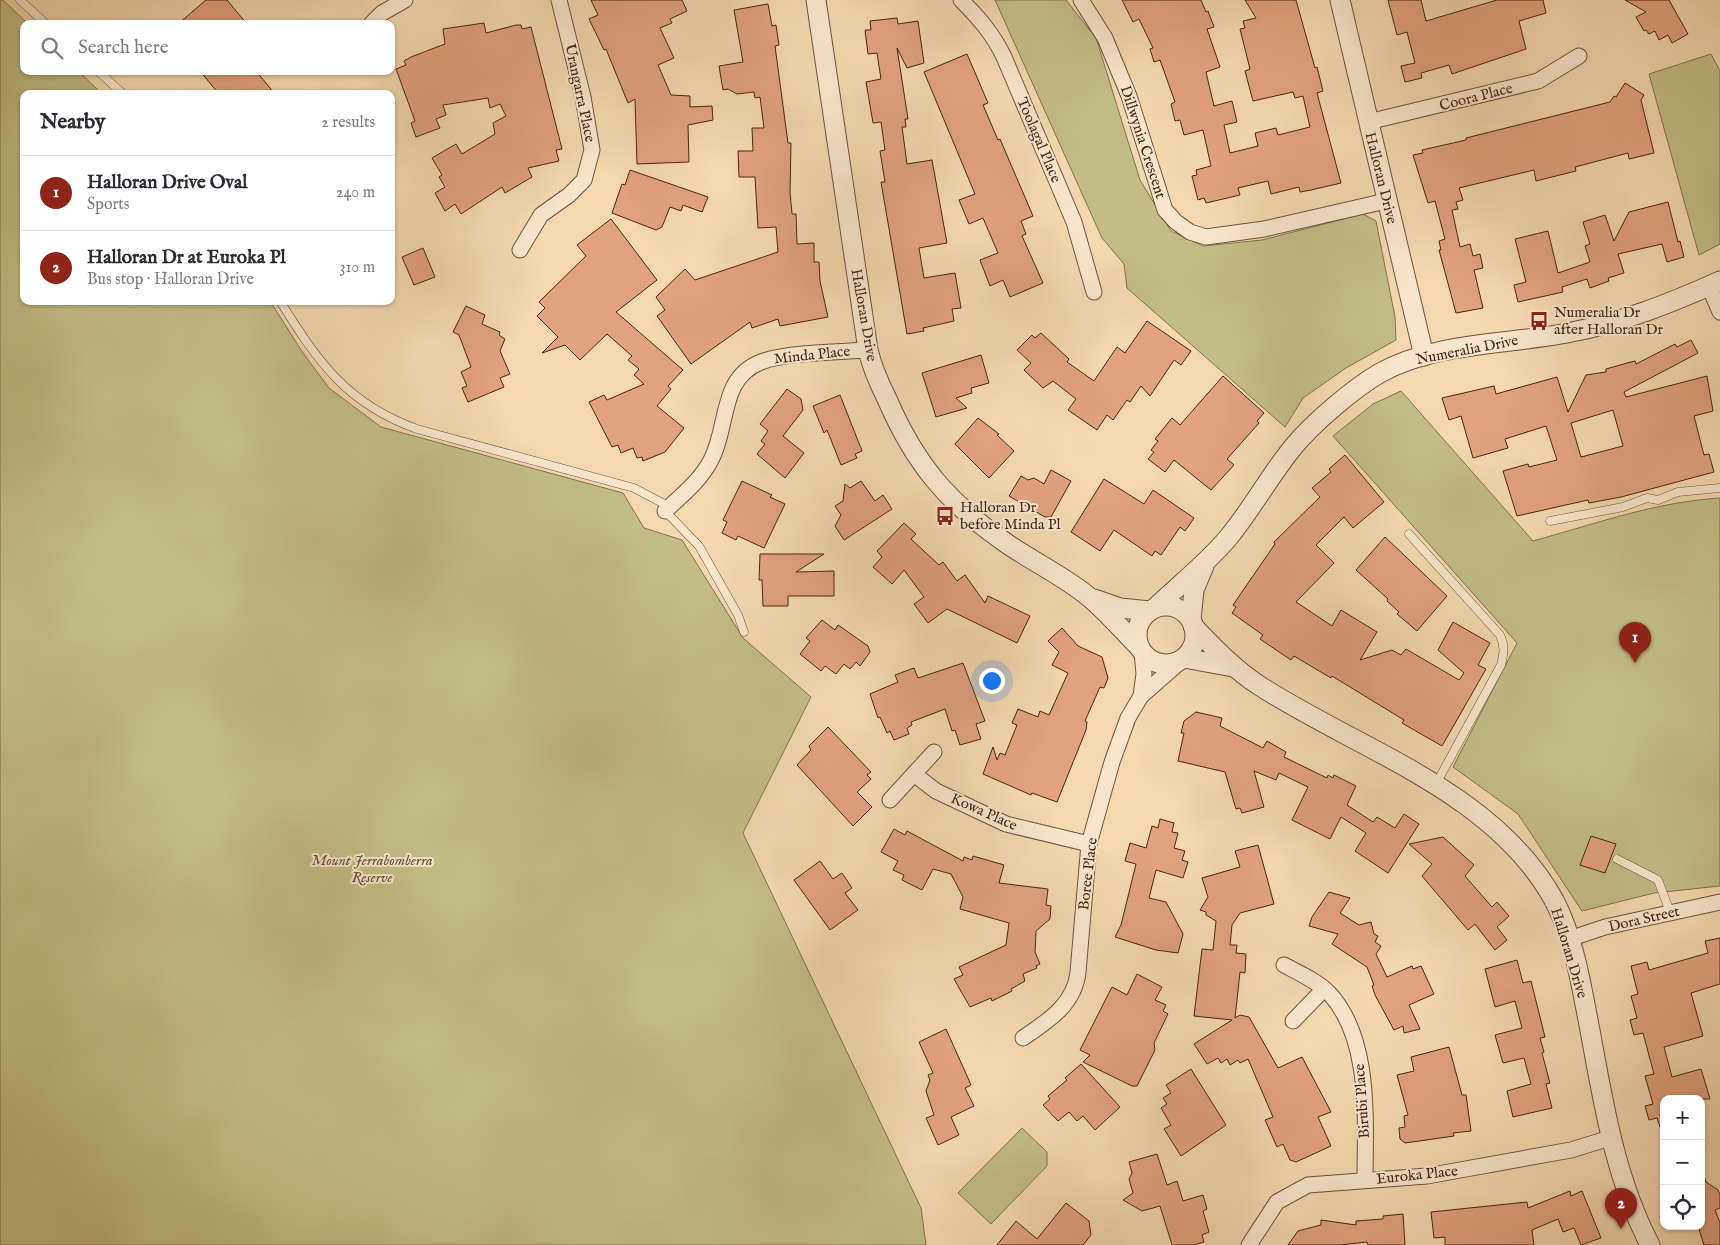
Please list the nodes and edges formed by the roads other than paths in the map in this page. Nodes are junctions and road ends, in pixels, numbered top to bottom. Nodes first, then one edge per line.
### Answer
1 (20, 0) edge
2 (404, 0) edge
3 (558, 0) edge
4 (816, 0) edge
5 (961, 0) edge
6 (1081, 0) edge
7 (1340, 0) edge
8 (42, 20) edge
9 (376, 20) edge
10 (1579, 56) dead end
11 (102, 75) edge
12 (119, 90) edge
13 (1368, 122) junction
14 (1386, 201) junction
15 (520, 250) dead end
16 (1715, 283) edge
17 (1094, 292) dead end
18 (283, 305) edge
19 (1720, 312) edge
20 (868, 350) junction
21 (1424, 356) junction
22 (1720, 488) edge
23 (668, 509) junction
24 (1550, 520) dead end
25 (1409, 534) dead end
26 (1204, 565) junction
27 (1090, 598) junction
28 (1152, 610) junction
29 (1192, 623) junction
30 (744, 632) dead end
31 (1141, 650) junction
32 (1183, 659) junction
33 (1235, 667) junction
34 (1141, 696) junction
35 (934, 752) dead end
36 (914, 774) junction
37 (1436, 784) junction
38 (890, 800) dead end
39 (1089, 844) junction
40 (1617, 859) dead end
41 (1720, 902) edge
42 (1670, 912) junction
43 (1569, 939) junction
44 (1284, 965) dead end
45 (1324, 989) junction
46 (1293, 1021) dead end
47 (1023, 1038) dead end
48 (1610, 1138) junction
49 (1365, 1180) junction
50 (1249, 1245) edge
51 (1650, 1245) edge

1 - 8 lane
2 - 9 street
3 - 15 street, Urangarra Place
4 - 20 street, Halloran Drive
5 - 17 street, Toolagal Place
6 - 14 street, Dillwynia Crescent
7 - 13 street, Halloran Drive
10 - 13 street, Coora Place
11 - 12 lane
13 - 14 street, Halloran Drive
14 - 21 street, Halloran Drive
16 - 19 street
16 - 21 street, Numeralia Drive
18 - 23 lane
20 - 23 street, Minda Place
20 - 27 street, Halloran Drive
21 - 26 street, Numeralia Drive
22 - 24 lane
23 - 30 lane
25 - 37 lane
26 - 28 street, Numeralia Drive
26 - 29 street, Numeralia Drive
27 - 28 street, Halloran Drive
27 - 31 street, Halloran Drive
28 - 29 street
28 - 31 street
29 - 32 street
29 - 33 street, Halloran Drive
31 - 32 street
31 - 34 street, Boree Place
32 - 33 street, Halloran Drive
32 - 34 street, Boree Place
33 - 37 street, Halloran Drive
34 - 39 street, Boree Place
35 - 36 street
36 - 38 street
36 - 39 street, Kowa Place
37 - 43 street, Halloran Drive
39 - 47 street, Boree Place
40 - 42 lane
41 - 42 street, Dora Street
42 - 43 street, Dora Street
43 - 48 street, Halloran Drive
44 - 45 street, Birubi Place
45 - 46 street
45 - 49 street, Birubi Place
48 - 49 street, Euroka Place
48 - 51 street, Halloran Drive
49 - 50 street, Euroka Place

